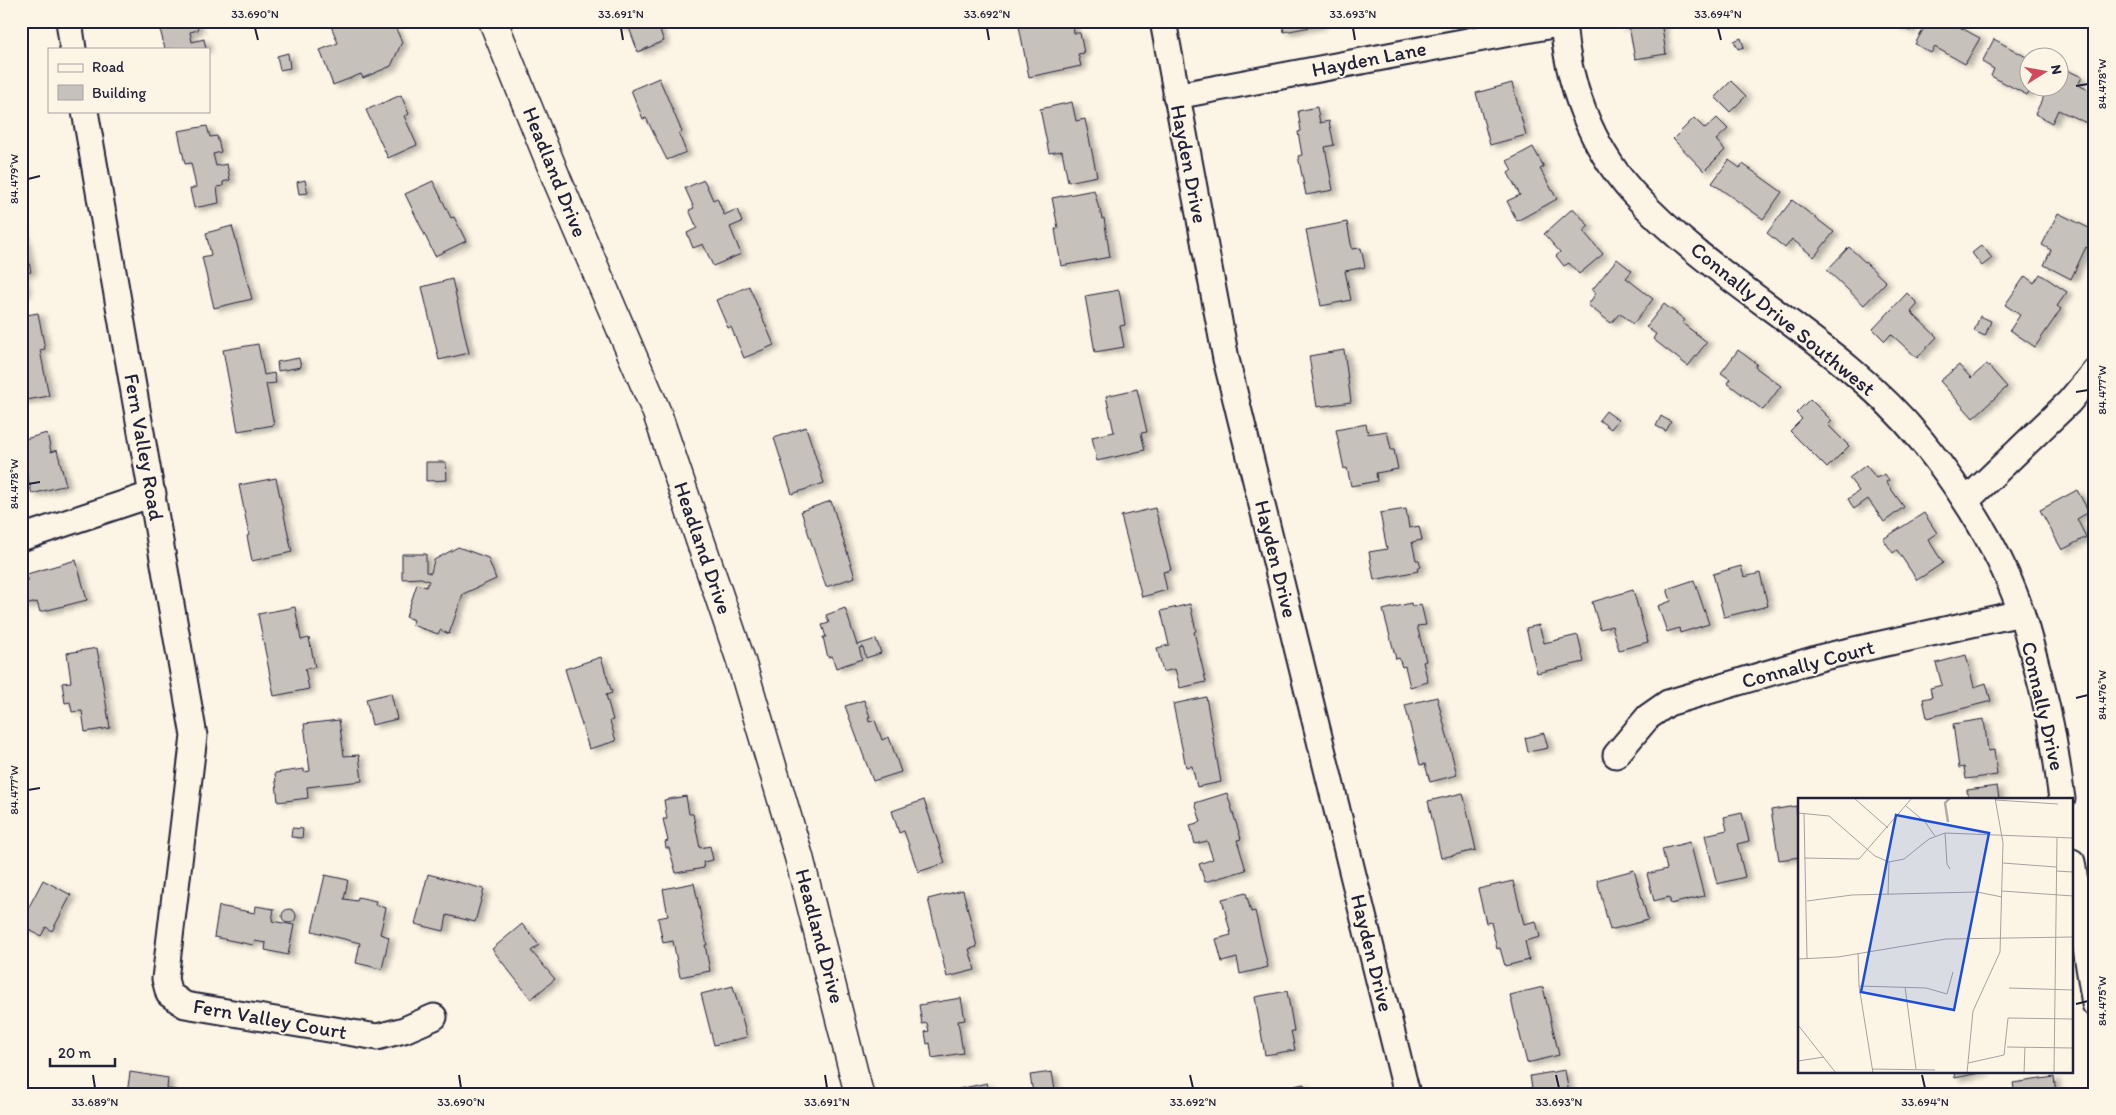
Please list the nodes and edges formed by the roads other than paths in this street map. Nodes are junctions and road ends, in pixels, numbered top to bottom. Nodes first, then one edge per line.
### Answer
1 (68, 21) edge
2 (493, 21) edge
3 (1163, 21) edge
4 (1563, 22) edge
5 (73, 48) edge
6 (1176, 96) junction
7 (84, 112) edge
8 (2095, 371) edge
9 (153, 494) junction
10 (1966, 502) junction
11 (21, 538) edge
12 (2021, 613) junction
13 (1616, 755) dead end
14 (188, 783) joint
15 (2062, 798) edge
16 (2074, 874) edge
17 (2095, 1004) edge
18 (434, 1017) dead end
19 (859, 1094) edge
20 (1407, 1094) edge

1 - 5 street
2 - 19 main road, Headland Drive
3 - 6 street, Hayden Drive
4 - 6 street, Hayden Lane
4 - 10 street, Connally Drive Southwest
6 - 20 street, Hayden Drive
7 - 9 street, Fern Valley Road
8 - 10 street
9 - 11 street
9 - 14 street, Fern Valley Road
10 - 12 street, Connally Drive Southwest
12 - 13 street, Connally Court
12 - 15 street, Connally Drive
14 - 18 street, Fern Valley Court
16 - 17 street

